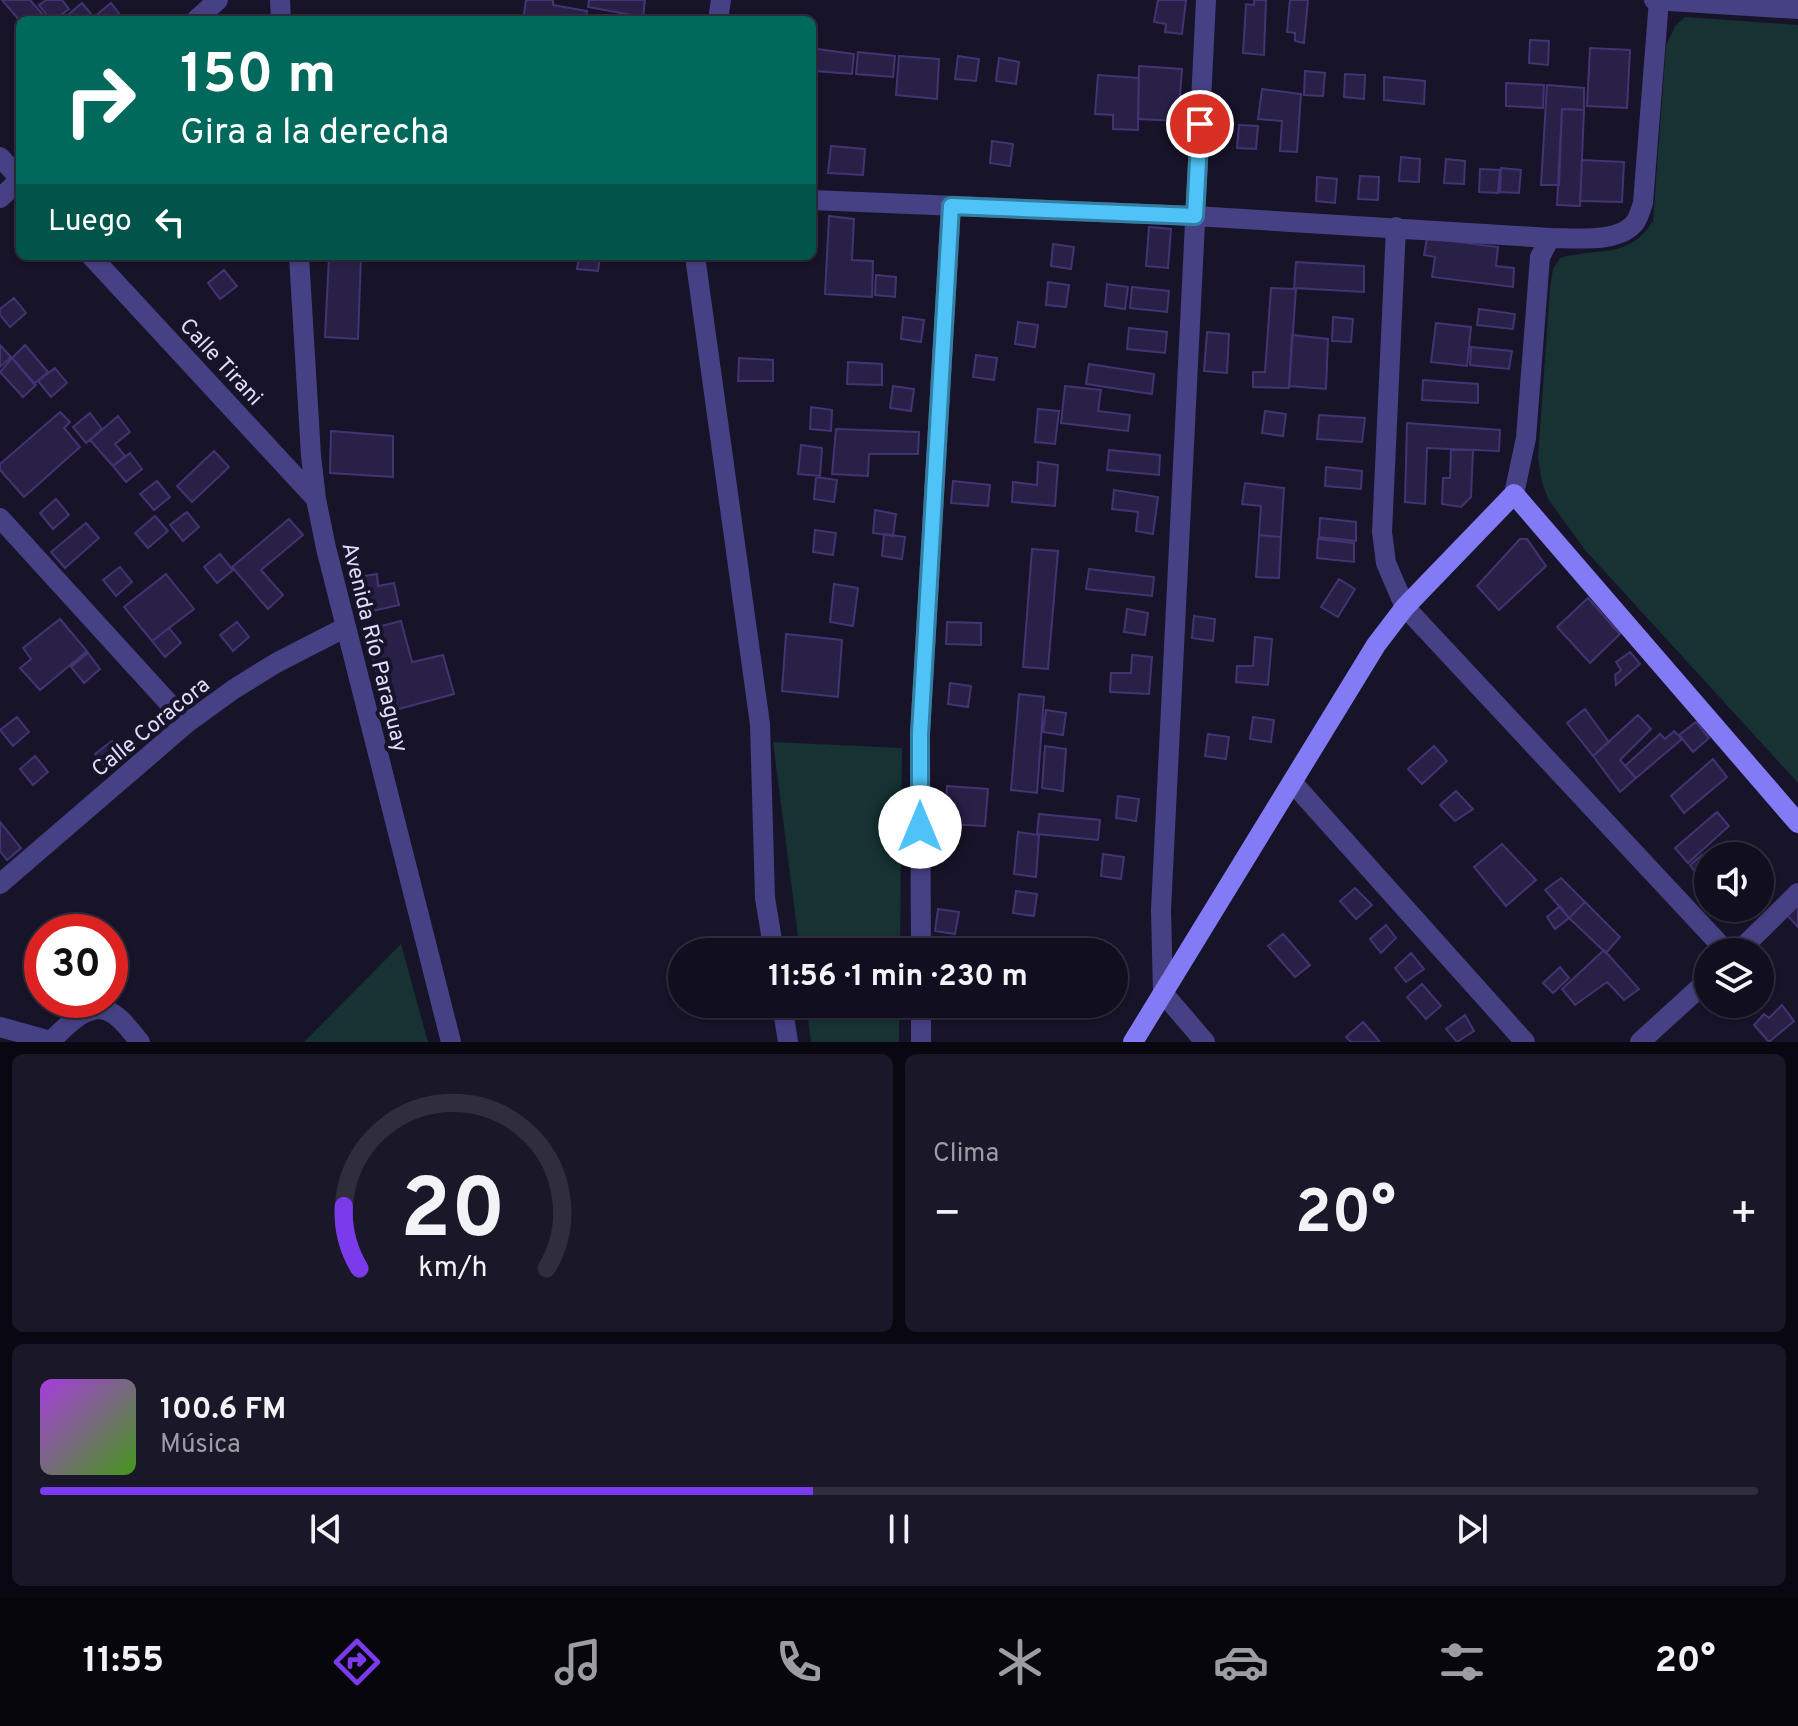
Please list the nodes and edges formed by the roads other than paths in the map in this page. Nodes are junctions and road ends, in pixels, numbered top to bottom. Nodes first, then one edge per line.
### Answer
1 (1206, 0) edge
2 (1657, 0) edge
3 (1798, 9) edge
4 (0, 157) edge
5 (16, 175) edge
6 (16, 183) edge
7 (0, 198) edge
8 (816, 200) edge
9 (951, 206) junction
10 (1195, 216) junction
11 (1396, 227) junction
12 (1550, 238) junction
13 (95, 260) edge
14 (299, 260) edge
15 (696, 260) edge
16 (1514, 494) junction
17 (316, 499) junction
18 (0, 518) edge
19 (1405, 607) junction
20 (346, 627) junction
21 (187, 723) junction
22 (1292, 782) junction
23 (1798, 823) edge
24 (1, 881) edge
25 (1798, 893) edge
26 (772, 938) edge
27 (921, 938) edge
28 (1714, 938) edge
29 (1752, 938) edge
30 (1163, 993) junction
31 (1694, 993) edge
32 (784, 1018) edge
33 (921, 1018) edge
34 (0, 1027) edge
35 (50, 1042) edge
36 (140, 1042) edge
37 (451, 1042) edge
38 (788, 1042) edge
39 (921, 1042) edge
40 (1133, 1042) edge
41 (1205, 1042) edge
42 (1525, 1042) edge
43 (1640, 1042) edge

1 - 10 street
2 - 3 street
2 - 12 street
4 - 5 street
6 - 7 street
8 - 9 street
9 - 10 street
9 - 27 street
10 - 11 street
10 - 30 street
11 - 12 street
11 - 19 street
12 - 16 street
13 - 17 street, Calle Tirani
14 - 17 street, Avenida Río Paraguay
15 - 26 street
16 - 19 street
16 - 23 street
17 - 20 street, Avenida Río Paraguay
18 - 21 street
19 - 22 street
19 - 28 street
20 - 21 street, Calle Coracora
20 - 37 street, Avenida Río Paraguay
21 - 24 street, Calle Coracora
22 - 30 street
22 - 42 street
25 - 29 street
30 - 40 street
30 - 41 street
31 - 43 street
32 - 38 street
33 - 39 street
34 - 35 street
35 - 36 street

